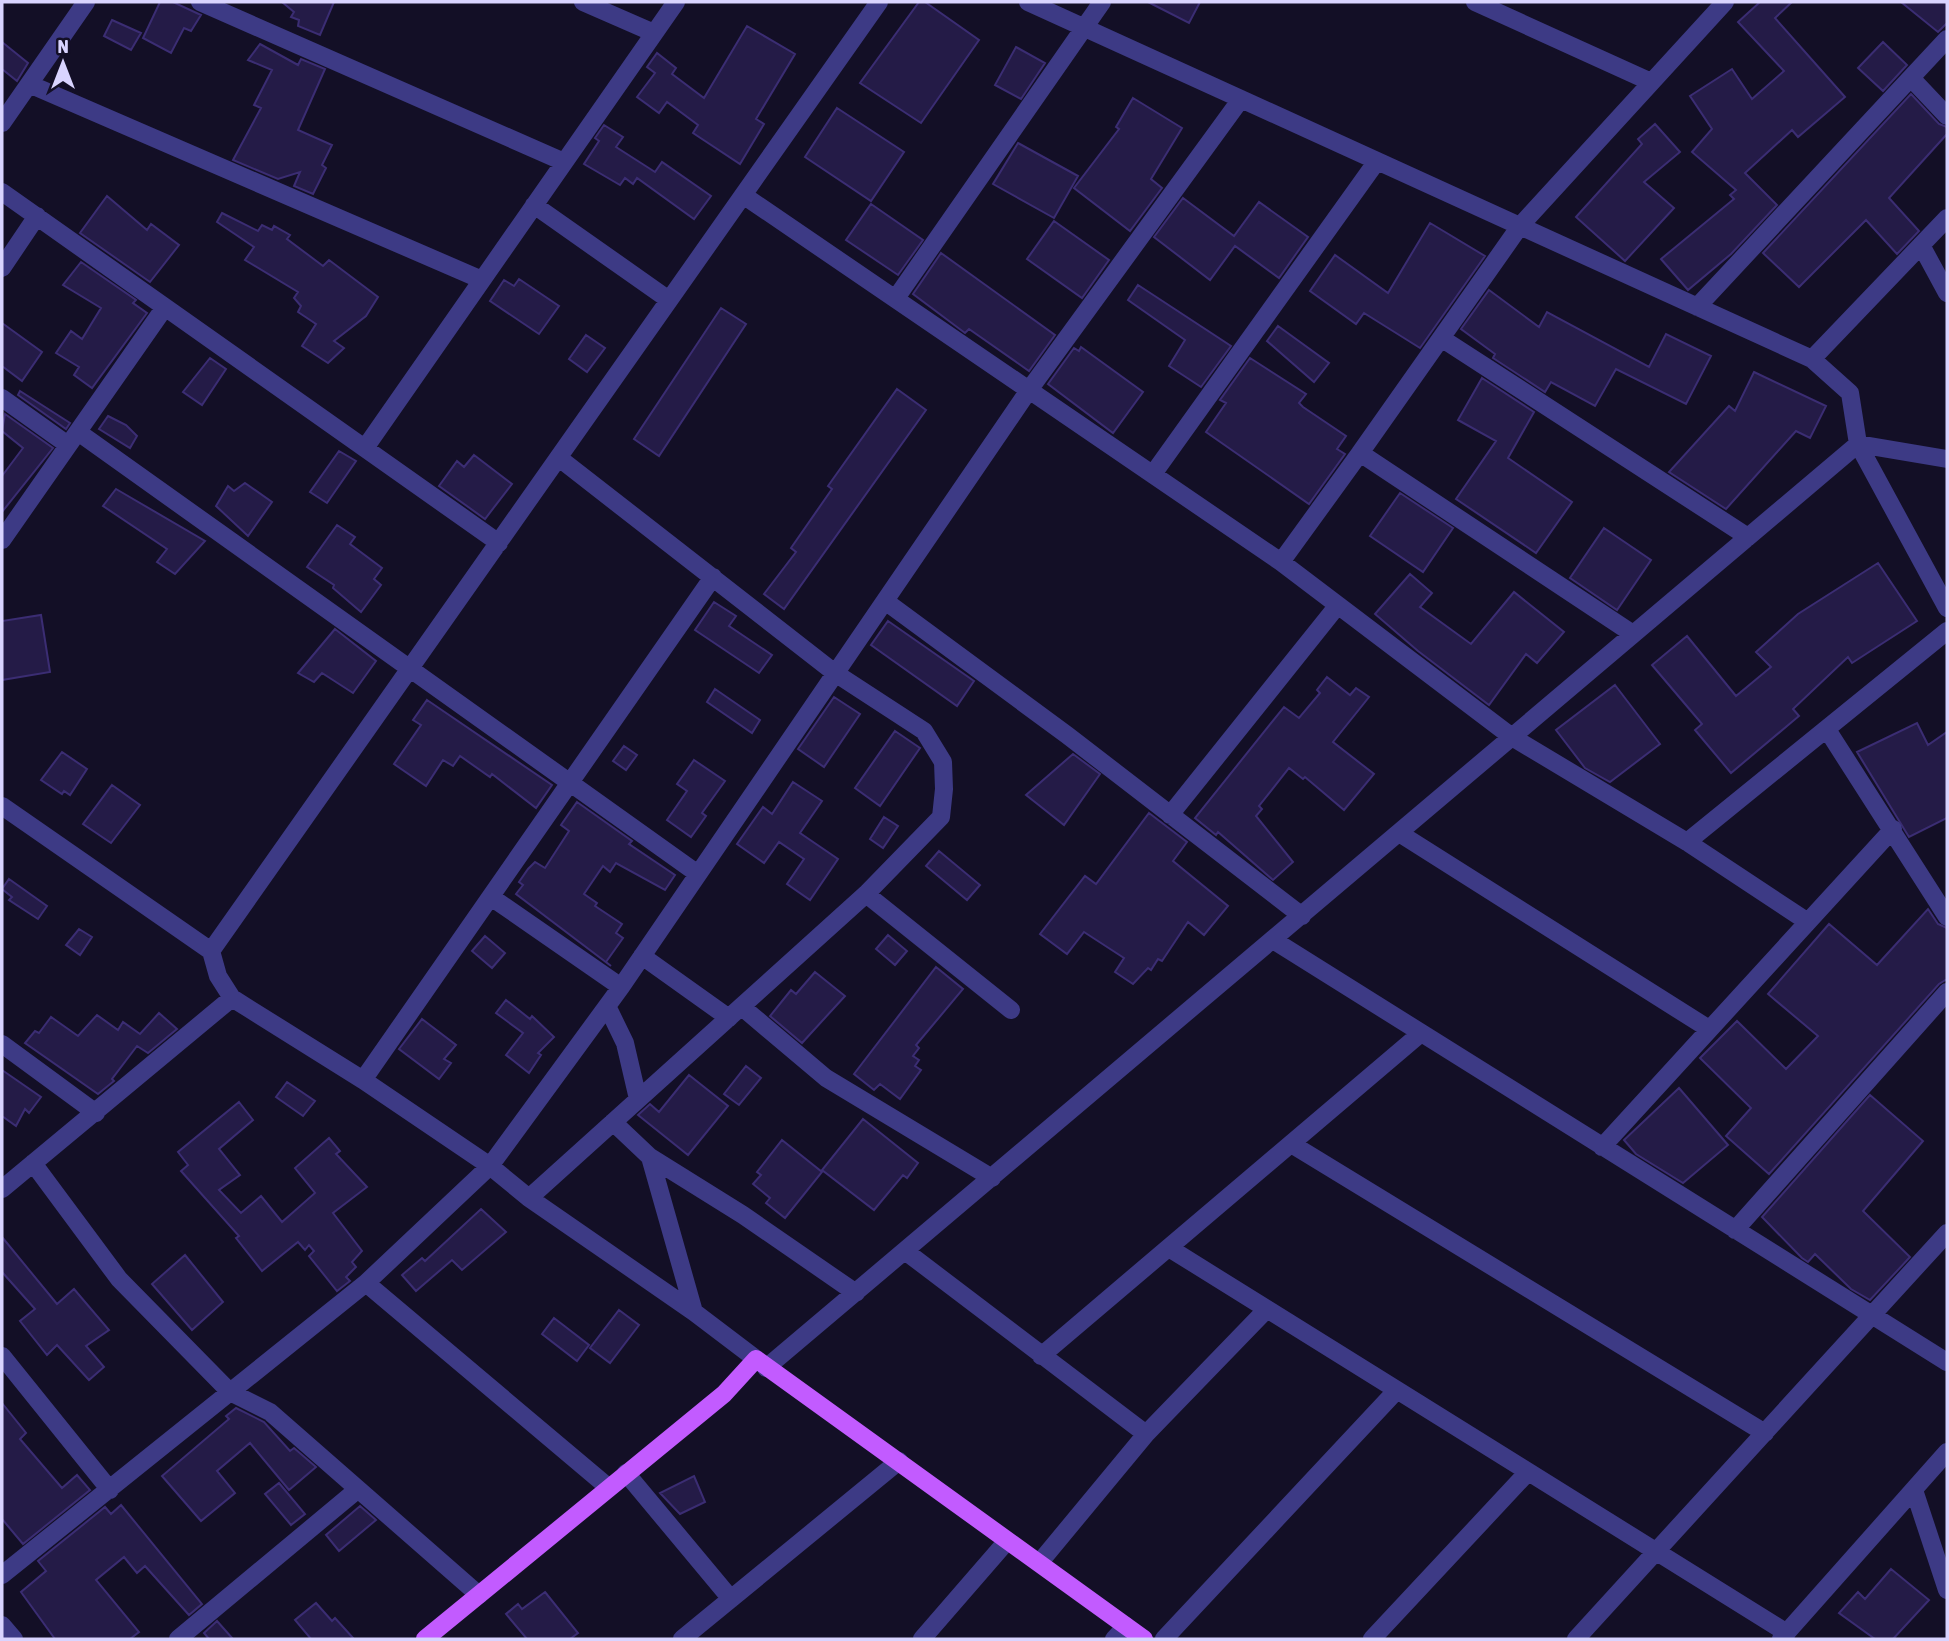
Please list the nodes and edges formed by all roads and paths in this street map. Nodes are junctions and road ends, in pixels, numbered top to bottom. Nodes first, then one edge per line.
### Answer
1 (86, 2) edge
2 (200, 2) edge
3 (583, 2) edge
4 (676, 2) edge
5 (879, 2) edge
6 (1028, 2) edge
7 (1102, 2) edge
8 (1475, 2) edge
9 (1498, 2) edge
10 (1725, 2) edge
11 (1517, 20) junction
12 (1085, 28) junction
13 (654, 33) junction
14 (1947, 39) edge
15 (1911, 78) junction
16 (1651, 82) junction
17 (29, 84) junction
18 (1241, 99) junction
19 (1947, 116) edge
20 (2, 123) edge
21 (1377, 161) junction
22 (564, 162) junction
23 (2, 192) edge
24 (743, 195) junction
25 (534, 205) junction
26 (37, 216) junction
27 (1947, 218) edge
28 (1520, 226) junction
29 (1921, 245) junction
30 (2, 268) edge
31 (481, 280) junction
32 (1947, 293) edge
33 (895, 298) junction
34 (669, 300) junction
35 (165, 307) junction
36 (1697, 307) junction
37 (1441, 338) junction
38 (1812, 359) junction
39 (1029, 390) junction
40 (2, 398) edge
41 (73, 439) junction
42 (1858, 444) junction
43 (365, 448) junction
44 (1360, 453) junction
45 (559, 458) junction
46 (1947, 459) edge
47 (1153, 474) junction
48 (1748, 537) junction
49 (2, 540) edge
50 (499, 543) junction
51 (1281, 562) junction
52 (713, 578) junction
53 (885, 601) junction
54 (1338, 606) junction
55 (1947, 608) edge
56 (1947, 631) edge
57 (1633, 635) junction
58 (410, 670) junction
59 (835, 674) junction
60 (1828, 731) junction
61 (1512, 737) junction
62 (569, 782) junction
63 (2, 806) edge
64 (1170, 815) junction
65 (1893, 829) junction
66 (1399, 833) junction
67 (1687, 842) junction
68 (698, 874) junction
69 (866, 894) junction
70 (491, 897) junction
71 (1302, 916) junction
72 (1947, 916) edge
73 (1808, 922) junction
74 (1273, 940) junction
75 (211, 951) junction
76 (642, 956) junction
77 (621, 987) junction
78 (1947, 992) edge
79 (232, 998) junction
80 (607, 1006) junction
81 (1011, 1010) dead end
82 (736, 1012) junction
83 (1709, 1029) junction
84 (1420, 1034) junction
85 (2, 1044) edge
86 (363, 1080) junction
87 (638, 1099) junction
88 (96, 1113) junction
89 (613, 1122) junction
90 (1293, 1145) junction
91 (1602, 1147) junction
92 (650, 1157) junction
93 (33, 1163) junction
94 (490, 1166) junction
95 (992, 1178) junction
96 (2, 1189) edge
97 (529, 1198) junction
98 (1735, 1230) junction
99 (1947, 1233) edge
100 (1170, 1248) junction
101 (905, 1251) junction
102 (366, 1283) junction
103 (856, 1293) junction
104 (1267, 1309) junction
105 (694, 1312) junction
106 (1872, 1315) junction
107 (2, 1356) edge
108 (1041, 1356) junction
109 (1947, 1362) edge
110 (761, 1363) junction
111 (1397, 1390) junction
112 (230, 1392) junction
113 (1765, 1433) junction
114 (1146, 1434) junction
115 (1947, 1452) edge
116 (899, 1461) junction
117 (1528, 1472) junction
118 (626, 1474) junction
119 (608, 1488) junction
120 (110, 1490) junction
121 (357, 1490) junction
122 (1914, 1490) junction
123 (1007, 1541) junction
124 (1657, 1551) junction
125 (1040, 1562) junction
126 (2, 1575) edge
127 (1947, 1590) edge
128 (479, 1594) junction
129 (731, 1599) junction
130 (2, 1625) edge
131 (1120, 1633) edge
132 (1784, 1636) edge
133 (690, 1637) edge
134 (14, 1639) edge
135 (178, 1639) edge
136 (425, 1639) edge
137 (922, 1639) edge
138 (1144, 1639) edge
139 (1164, 1639) edge
140 (1372, 1639) edge
141 (1576, 1639) edge

1 - 17 street
2 - 22 street
3 - 13 street
4 - 13 street
5 - 24 street
6 - 12 street
7 - 12 street
8 - 11 street
9 - 11 street
10 - 16 street
11 - 16 street
12 - 18 street
12 - 33 street
13 - 22 street
14 - 15 street
15 - 19 street
15 - 36 street
16 - 28 street
17 - 20 street
17 - 31 street
18 - 21 street
18 - 39 street
21 - 28 street
21 - 47 street
22 - 25 street
23 - 26 street
24 - 33 street
24 - 34 street
25 - 31 street
25 - 34 street
26 - 30 street
26 - 35 street
27 - 29 street
28 - 36 street
28 - 37 street
29 - 32 street
29 - 38 street
31 - 43 street
33 - 39 street
34 - 45 street
35 - 41 street
35 - 43 street
36 - 38 street
37 - 44 street
37 - 48 street
38 - 42 street
39 - 47 street
39 - 53 street
40 - 41 street
41 - 49 street
41 - 58 street
42 - 46 street
42 - 48 street
42 - 55 street
43 - 50 street
44 - 51 street
44 - 57 street
45 - 50 street
45 - 52 street
47 - 51 street
48 - 57 street
50 - 58 street
51 - 54 street
52 - 59 street
52 - 62 street
53 - 59 street
53 - 64 street
54 - 61 street
54 - 64 street
56 - 60 street
57 - 61 street
58 - 62 street
58 - 75 street
59 - 68 street
59 - 69 street
60 - 65 street
60 - 67 street
61 - 66 street
61 - 67 street
62 - 68 street
62 - 70 street
63 - 75 street
64 - 71 street
65 - 72 street
65 - 73 street
66 - 71 street
66 - 83 street
67 - 73 street
68 - 76 street
69 - 81 street
69 - 82 street
70 - 77 street
70 - 86 street
71 - 74 street
73 - 83 street
74 - 84 street
74 - 95 street
75 - 79 street
76 - 77 street
76 - 82 street
77 - 80 street
78 - 98 street
79 - 86 street
79 - 88 street
80 - 87 street
80 - 94 street
82 - 87 street
82 - 95 street
83 - 91 street
84 - 90 street
84 - 91 street
85 - 88 street
86 - 94 street
87 - 89 street
88 - 93 street
89 - 92 street
89 - 97 street
90 - 100 street
90 - 113 street
91 - 98 street
92 - 103 street
92 - 105 street
93 - 96 street
93 - 112 street
94 - 97 street
94 - 102 street
95 - 101 street
97 - 105 street
98 - 106 street
99 - 106 street
100 - 104 street
100 - 108 street
101 - 103 street
101 - 108 street
102 - 112 street
102 - 119 street
103 - 110 street
104 - 111 street
104 - 114 street
105 - 110 street
106 - 109 street
106 - 113 street
107 - 120 street
108 - 114 street
110 - 116 main road
110 - 118 main road
111 - 117 street
111 - 139 street
112 - 120 street
112 - 121 street
113 - 124 street
114 - 125 street
115 - 122 street
116 - 123 main road
116 - 129 street
117 - 124 street
117 - 140 street
118 - 119 main road
118 - 129 street
119 - 128 main road
120 - 126 street
121 - 128 street
121 - 135 street
122 - 127 street
122 - 132 street
123 - 125 main road
123 - 137 street
124 - 132 street
124 - 141 street
125 - 131 main road
128 - 136 main road
129 - 133 street
130 - 134 street
131 - 138 main road

